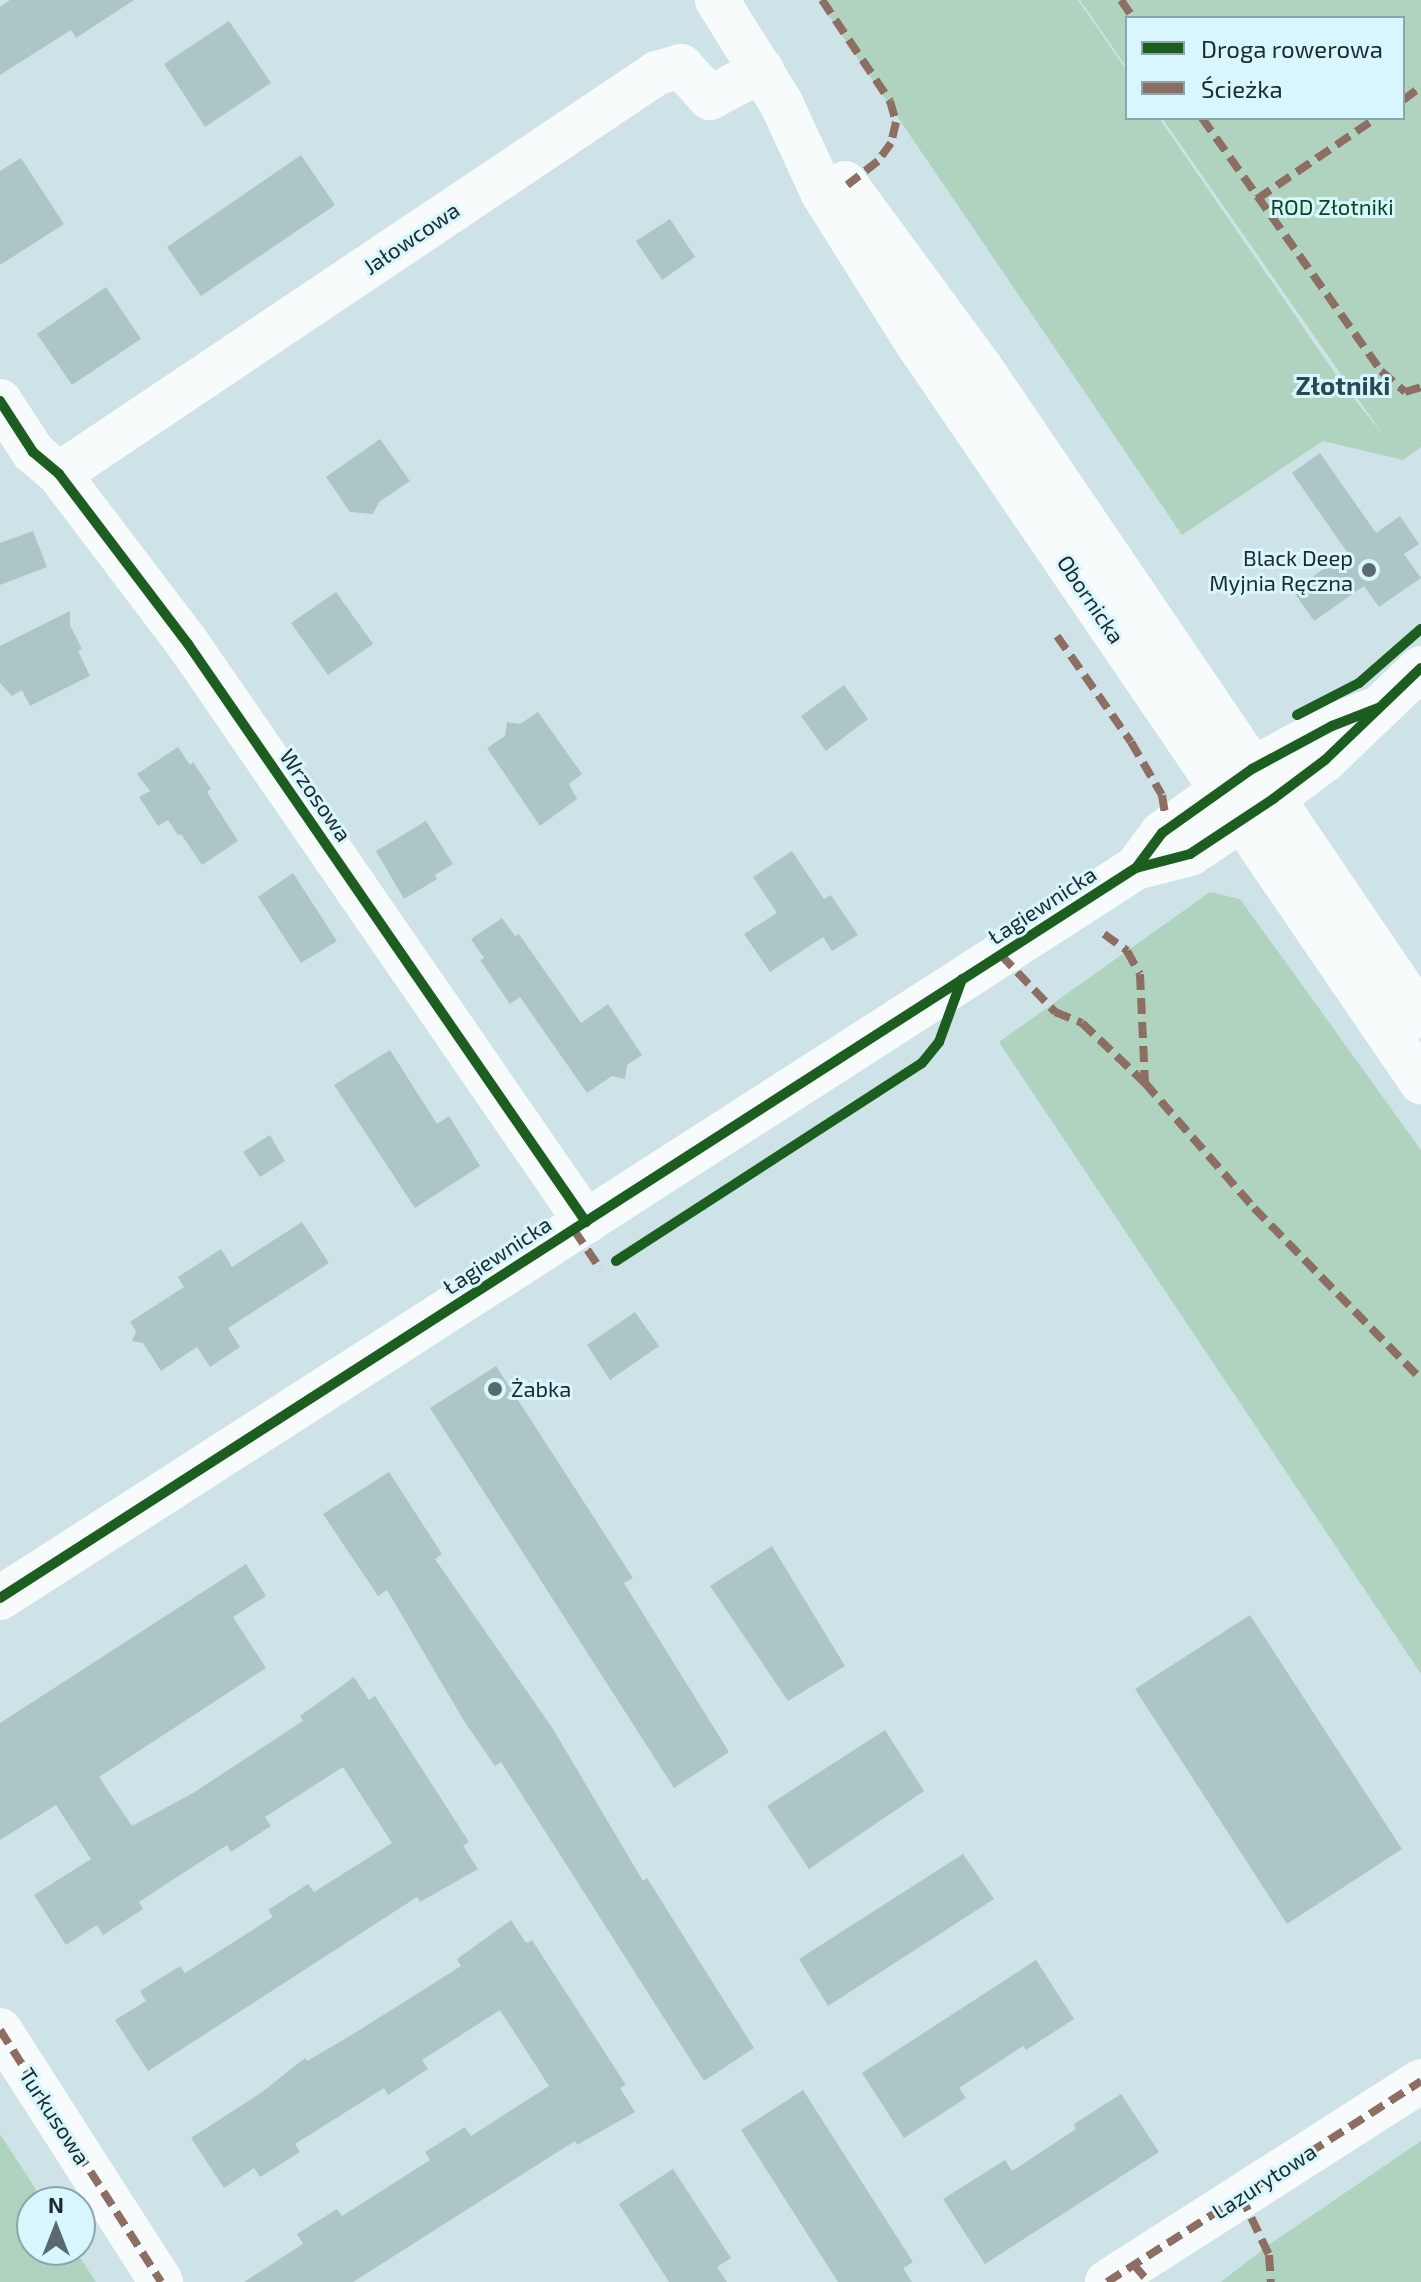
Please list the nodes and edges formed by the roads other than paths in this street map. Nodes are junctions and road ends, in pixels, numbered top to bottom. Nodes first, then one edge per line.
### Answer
1 (717, 0) edge
2 (771, 86) junction
3 (0, 401) edge
4 (59, 474) junction
5 (1421, 668) edge
6 (1247, 795) junction
7 (1421, 1017) edge
8 (1421, 1082) edge
9 (586, 1222) junction
10 (0, 1598) edge
11 (0, 2030) edge
12 (1421, 2081) edge
13 (161, 2282) edge
14 (1107, 2282) edge

1 - 2 street, Obornicka
2 - 4 street, Jałowcowa
2 - 6 street, Obornicka
3 - 4 street, Wrzosowa
4 - 9 street, Wrzosowa
5 - 6 street, Łagiewnicka
6 - 7 street, Obornicka
6 - 8 street, Obornicka
6 - 9 street, Łagiewnicka
9 - 10 street, Łagiewnicka
11 - 13 street, Turkusowa
12 - 14 street, Lazurytowa

